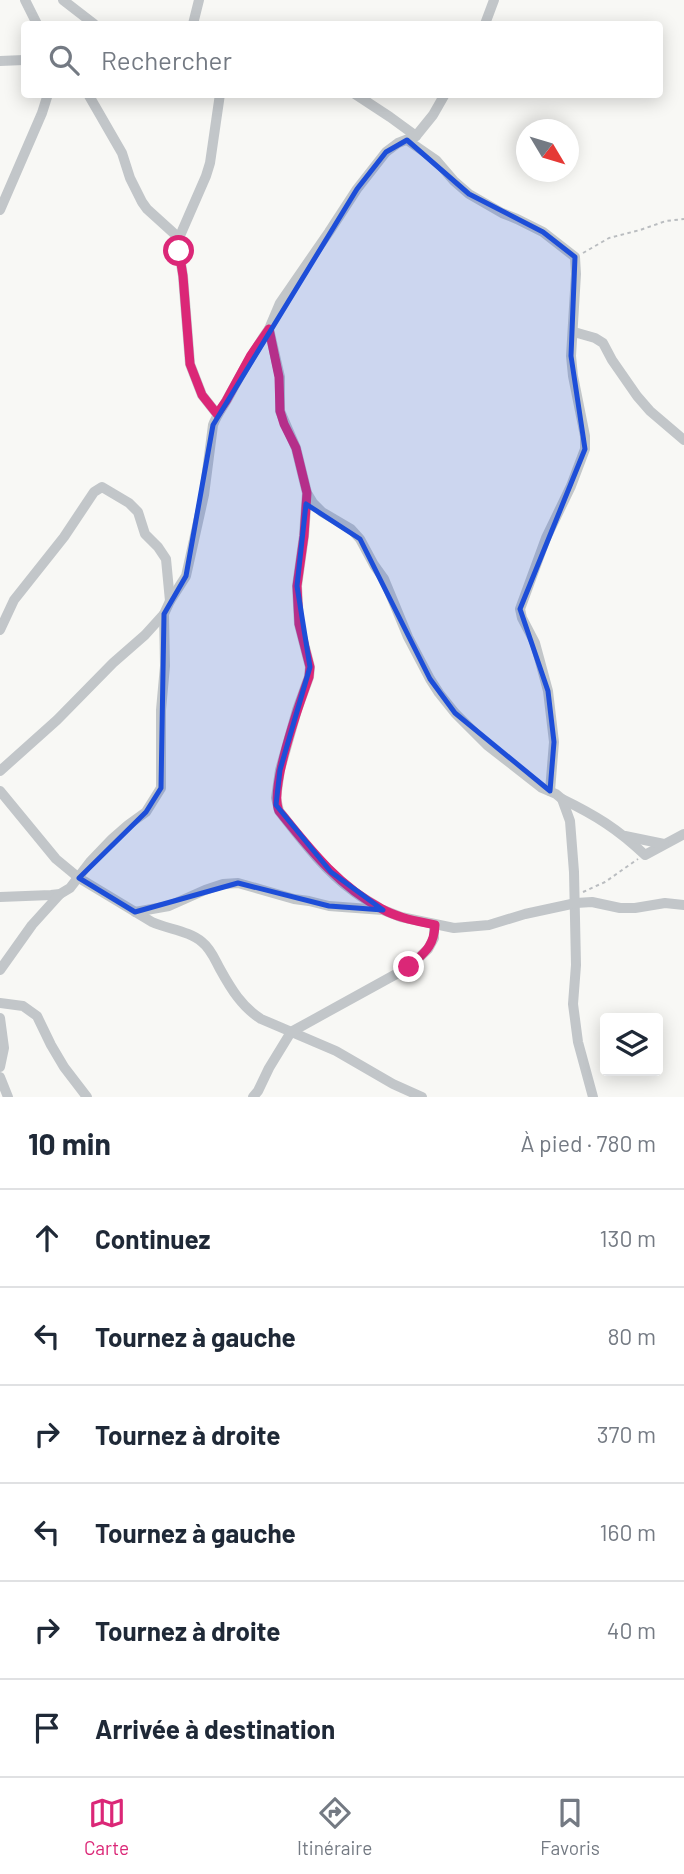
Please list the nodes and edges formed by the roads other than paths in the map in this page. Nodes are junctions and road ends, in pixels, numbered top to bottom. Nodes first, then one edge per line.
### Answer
1 (25, 0) edge
2 (63, 0) edge
3 (199, 0) edge
4 (494, 0) edge
5 (36, 21) edge
6 (90, 21) edge
7 (194, 21) edge
8 (486, 21) edge
9 (21, 60) edge
10 (0, 61) edge
11 (47, 98) edge
12 (90, 98) edge
13 (219, 98) edge
14 (361, 98) edge
15 (443, 98) edge
16 (412, 138) junction
17 (0, 210) edge
18 (179, 238) junction
19 (269, 329) junction
20 (574, 332) junction
21 (217, 414) junction
22 (684, 440) edge
23 (307, 493) junction
24 (170, 601) junction
25 (164, 614) junction
26 (0, 631) edge
27 (0, 771) edge
28 (0, 791) edge
29 (550, 791) junction
30 (562, 799) junction
31 (684, 834) edge
32 (625, 835) junction
33 (664, 844) junction
34 (79, 878) junction
35 (60, 894) junction
36 (0, 897) edge
37 (575, 899) junction
38 (684, 905) edge
39 (383, 910) junction
40 (135, 912) junction
41 (435, 925) junction
42 (0, 970) edge
43 (0, 1003) edge
44 (0, 1018) edge
45 (291, 1032) junction
46 (0, 1067) edge
47 (0, 1077) edge
48 (8, 1097) edge
49 (87, 1097) edge
50 (253, 1097) edge
51 (422, 1097) edge
52 (593, 1097) edge

1 - 5 street
2 - 6 street
3 - 7 street
4 - 8 street
9 - 10 street
11 - 17 street
12 - 18 street
13 - 18 street
14 - 16 street
15 - 16 street
16 - 19 street
16 - 20 street
18 - 21 street
19 - 21 street
19 - 23 street
20 - 22 street
20 - 29 street
21 - 24 street
23 - 29 street
23 - 39 street
24 - 25 street
24 - 26 street
25 - 27 street
25 - 34 street
28 - 34 street
29 - 30 street
30 - 32 street
30 - 37 street
31 - 33 street
32 - 33 street
32 - 33 street
34 - 35 street
34 - 40 street
35 - 36 street
35 - 42 street
37 - 38 street
37 - 41 street
37 - 52 street
39 - 40 street
39 - 41 street
40 - 45 street
41 - 45 street
43 - 49 street
44 - 46 street
45 - 50 street
45 - 51 street
47 - 48 street

